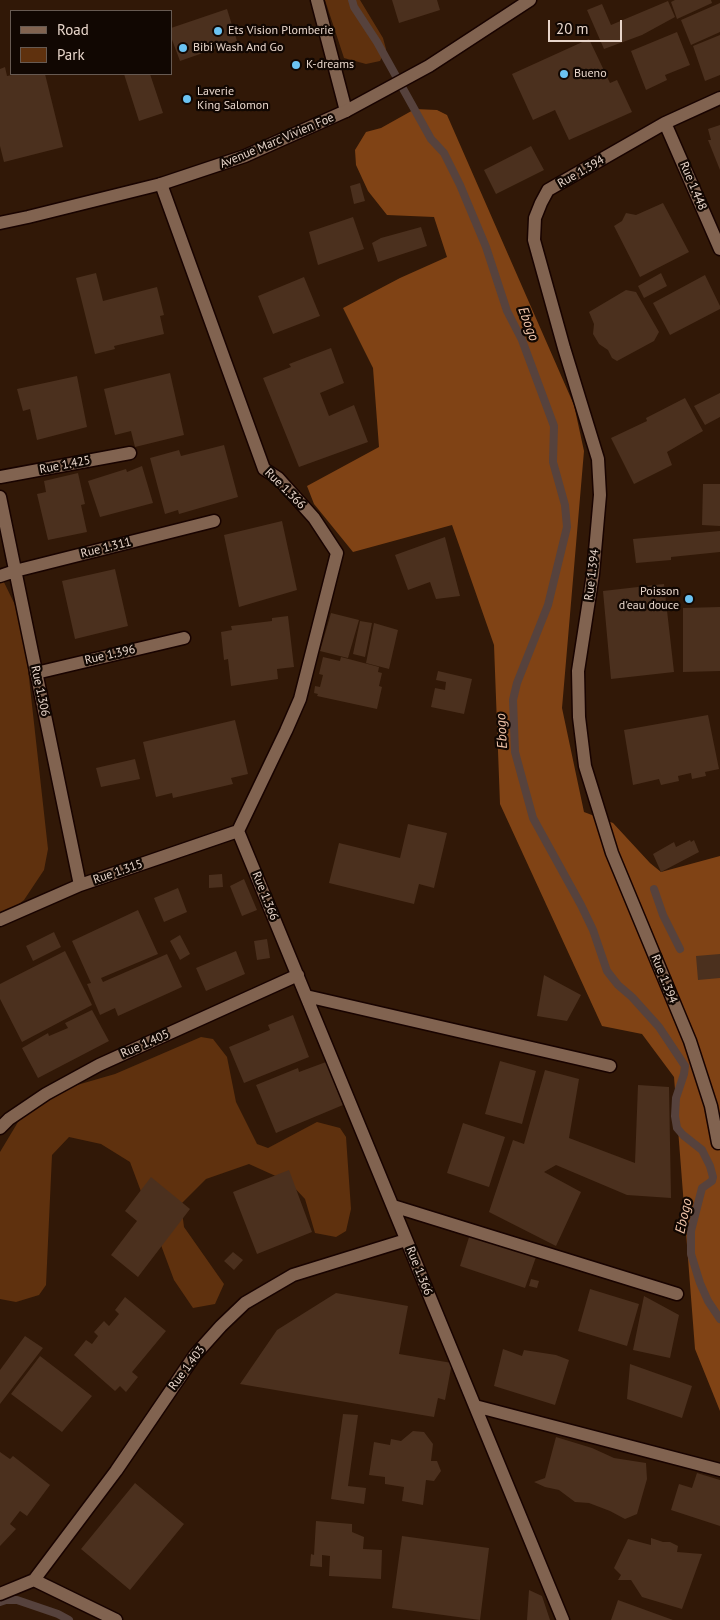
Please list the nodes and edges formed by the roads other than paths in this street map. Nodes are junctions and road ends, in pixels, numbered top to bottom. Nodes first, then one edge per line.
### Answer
1 (317, 0) edge
2 (530, 0) edge
3 (720, 98) edge
4 (346, 111) junction
5 (665, 122) junction
6 (162, 184) junction
7 (0, 223) edge
8 (720, 249) edge
9 (130, 452) dead end
10 (0, 477) edge
11 (0, 497) edge
12 (214, 521) dead end
13 (15, 570) junction
14 (0, 576) edge
15 (184, 638) dead end
16 (36, 672) junction
17 (238, 831) junction
18 (80, 885) junction
19 (0, 920) edge
20 (298, 975) junction
21 (306, 996) junction
22 (610, 1066) dead end
23 (0, 1128) edge
24 (718, 1143) dead end
25 (393, 1206) junction
26 (406, 1240) junction
27 (677, 1294) dead end
28 (475, 1406) junction
29 (720, 1470) edge
30 (34, 1580) junction
31 (0, 1594) edge
32 (116, 1620) edge
33 (563, 1620) edge

1 - 4 street
2 - 4 street, Avenue Marc Vivien Foe
3 - 5 street, Rue 1.394
4 - 6 street, Avenue Marc Vivien Foe
5 - 8 street, Rue 1.448
5 - 24 street, Rue 1.394
6 - 7 street, Avenue Marc Vivien Foe
6 - 17 street, Rue 1.366
9 - 10 street, Rue 1.425
11 - 13 street, Rue 1.306
12 - 13 street, Rue 1.311
13 - 14 street, Rue 1.311
13 - 16 street, Rue 1.306
15 - 16 street, Rue 1.396
16 - 18 street, Rue 1.306
17 - 18 street, Rue 1.315
17 - 20 street, Rue 1.366
18 - 19 street, Rue 1.315
20 - 21 street, Rue 1.366
20 - 23 street, Rue 1.405
21 - 22 street
21 - 25 street, Rue 1.366
25 - 26 street, Rue 1.366
25 - 27 street
26 - 28 street, Rue 1.366
26 - 30 street, Rue 1.403
28 - 29 street
28 - 33 street, Rue 1.366
30 - 31 street
30 - 32 street

